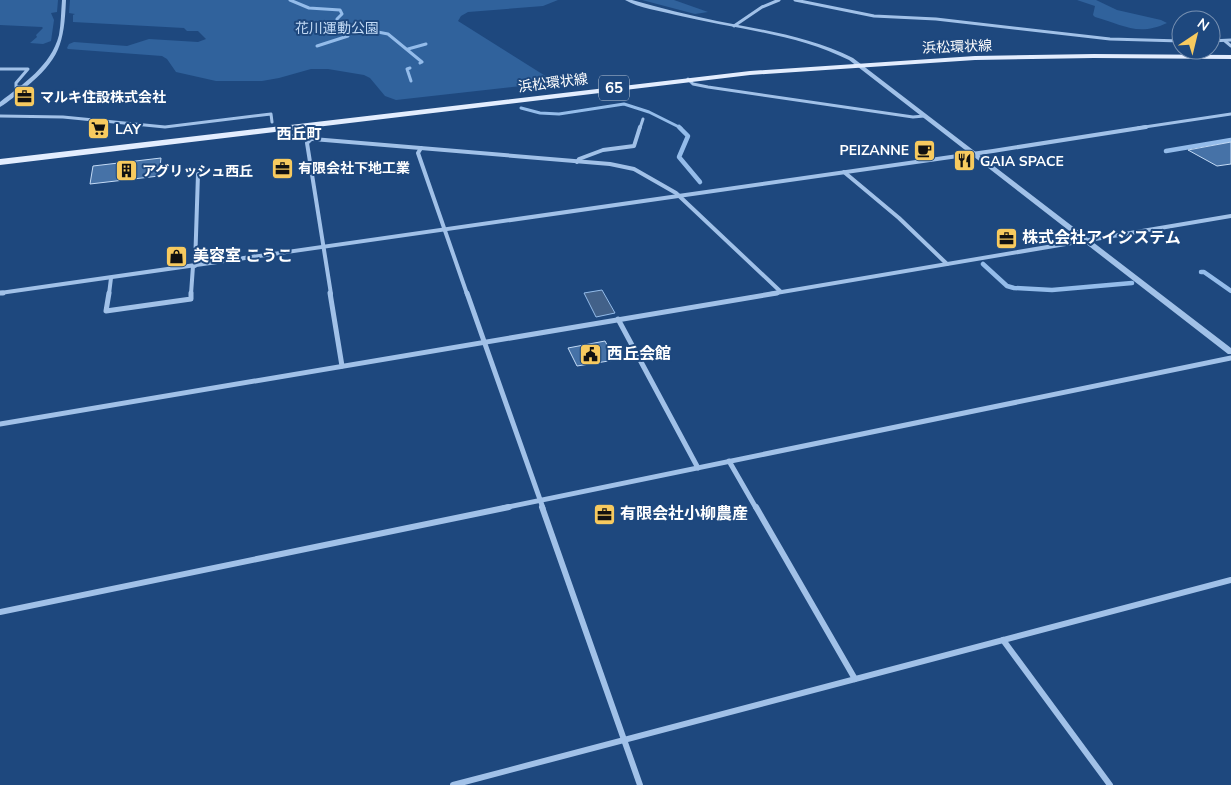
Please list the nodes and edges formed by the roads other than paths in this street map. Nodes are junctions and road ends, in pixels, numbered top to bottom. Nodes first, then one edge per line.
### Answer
1 (64, 0) edge
2 (627, 0) edge
3 (779, 0) edge
4 (795, 0) edge
5 (734, 26) junction
6 (1231, 40) edge
7 (1221, 41) edge
8 (1225, 41) junction
9 (1171, 42) edge
10 (1231, 46) edge
11 (1231, 52) edge
12 (1231, 57) edge
13 (855, 62) junction
14 (0, 69) edge
15 (688, 79) junction
16 (22, 87) junction
17 (0, 105) edge
18 (1230, 115) edge
19 (0, 116) edge
20 (924, 116) junction
21 (643, 119) dead end
22 (272, 122) junction
23 (281, 128) junction
24 (311, 139) junction
25 (421, 148) junction
26 (0, 154) edge
27 (973, 154) junction
28 (0, 162) edge
29 (578, 162) junction
30 (844, 172) junction
31 (198, 174) dead end
32 (678, 196) junction
33 (1231, 216) edge
34 (445, 230) junction
35 (1085, 240) junction
36 (324, 247) junction
37 (947, 264) junction
38 (194, 266) junction
39 (111, 278) junction
40 (782, 292) junction
41 (0, 293) edge
42 (618, 319) junction
43 (484, 342) junction
44 (1231, 352) edge
45 (1231, 358) edge
46 (342, 366) junction
47 (0, 424) edge
48 (729, 461) junction
49 (698, 468) junction
50 (540, 500) junction
51 (1231, 580) edge
52 (0, 612) edge
53 (1004, 640) junction
54 (854, 679) junction
55 (624, 740) junction
56 (453, 785) edge
57 (640, 785) edge
58 (1110, 785) edge

1 - 16 street
2 - 5 street
3 - 5 street
4 - 9 street
5 - 13 street
6 - 8 street
7 - 8 street
8 - 10 street
11 - 13 main road, 浜松環状線 / 65
12 - 13 main road, 浜松環状線 / 65
13 - 15 main road, 浜松環状線 / 65
13 - 20 street
13 - 22 main road, 浜松環状線 / 65
14 - 16 street
15 - 20 street
15 - 23 main road, 浜松環状線 / 65
16 - 17 street
18 - 27 street
19 - 22 street
20 - 27 street
21 - 29 street
22 - 26 main road, 浜松環状線 / 65
23 - 24 street
23 - 28 main road, 浜松環状線 / 65
24 - 25 street
24 - 36 street
25 - 29 street
25 - 34 street
27 - 30 street
27 - 35 street
29 - 32 street
30 - 32 street
30 - 37 street
31 - 38 street
32 - 34 street
32 - 40 street
33 - 35 street
34 - 36 street
34 - 43 street
35 - 37 street
35 - 44 street
36 - 38 street
36 - 46 street
37 - 40 street
38 - 39 street
38 - 39 street
39 - 41 street
40 - 42 street
42 - 43 street
42 - 49 street
43 - 46 street
43 - 50 street
45 - 48 street
46 - 47 street
48 - 49 street
48 - 54 street
49 - 50 street
50 - 52 street
50 - 55 street
51 - 53 street
53 - 54 street
53 - 58 street
54 - 55 street
55 - 56 street
55 - 57 street

